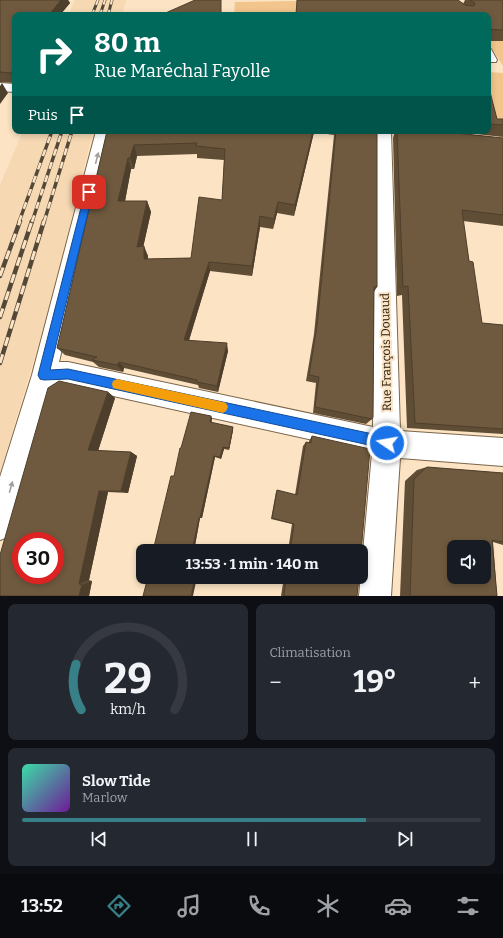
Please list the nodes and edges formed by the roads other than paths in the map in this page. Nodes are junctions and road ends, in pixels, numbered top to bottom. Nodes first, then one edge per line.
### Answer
1 (491, 55) edge
2 (494, 60) dead end
3 (0, 87) edge
4 (12, 88) edge
5 (103, 134) edge
6 (392, 134) edge
7 (44, 375) junction
8 (387, 443) junction
9 (503, 452) edge
10 (0, 524) edge
11 (375, 596) edge

1 - 2 lane
3 - 4 street
7 -> 5 street
6 - 8 street, Rue François Douaud
7 - 8 street
10 -> 7 street
8 - 9 street
8 - 11 street, Rue François Douaud

